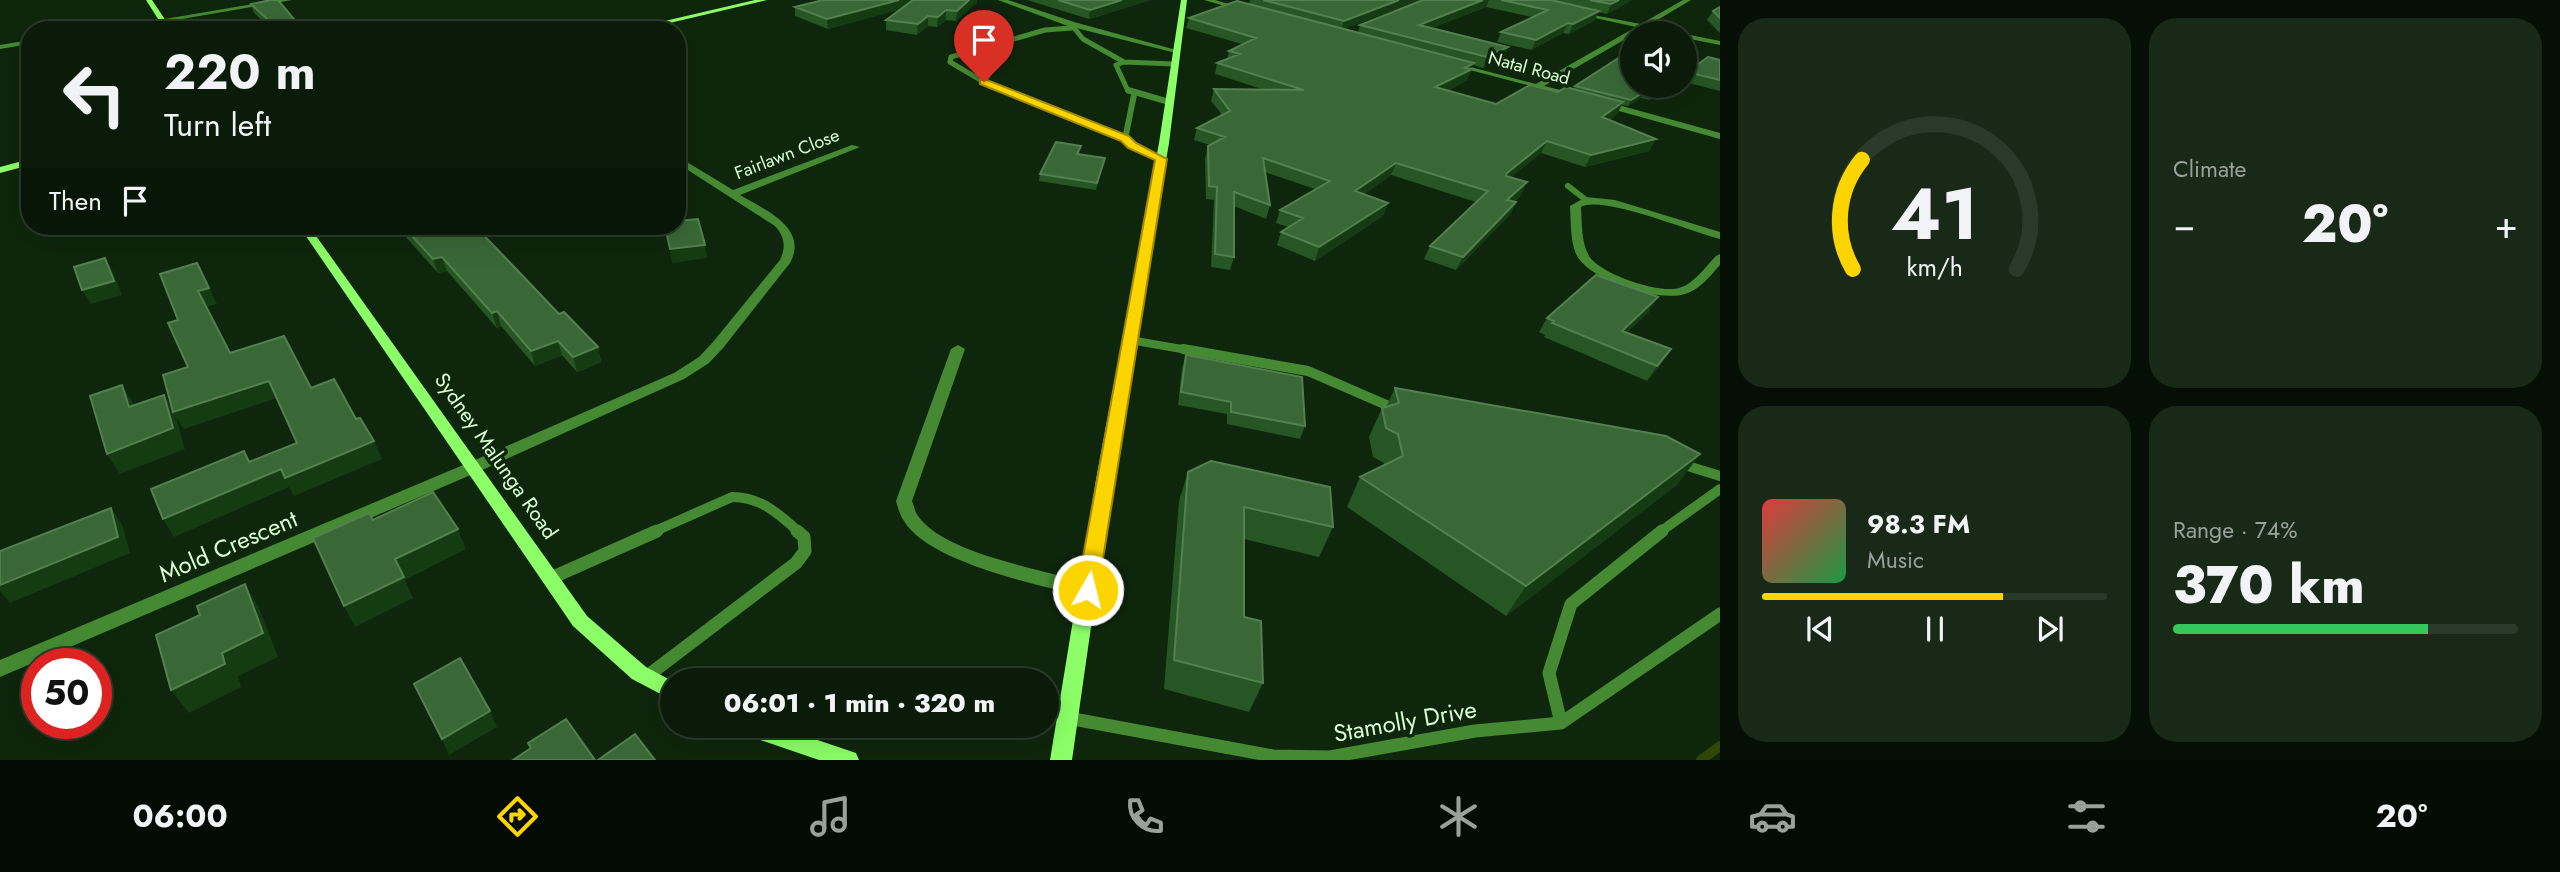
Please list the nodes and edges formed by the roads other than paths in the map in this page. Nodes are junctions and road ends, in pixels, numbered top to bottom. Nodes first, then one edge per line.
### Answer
1 (149, 0) edge
2 (289, 0) edge
3 (764, 0) edge
4 (1001, 0) edge
5 (1184, 0) edge
6 (1207, 0) edge
7 (1688, 0) edge
8 (1574, 12) edge
9 (1262, 14) edge
10 (162, 20) junction
11 (156, 21) edge
12 (670, 21) edge
13 (1650, 21) edge
14 (1620, 22) edge
15 (1072, 26) junction
16 (1620, 38) edge
17 (1697, 38) edge
18 (1000, 42) junction
19 (1720, 43) edge
20 (21, 44) edge
21 (0, 47) edge
22 (1175, 57) junction
23 (1124, 62) junction
24 (1447, 62) edge
25 (984, 82) junction
26 (1538, 86) junction
27 (1134, 94) junction
28 (1169, 102) junction
29 (1719, 135) edge
30 (1125, 138) junction
31 (855, 147) dead end
32 (1161, 159) junction
33 (21, 165) edge
34 (686, 165) edge
35 (0, 170) edge
36 (1568, 186) dead end
37 (733, 194) junction
38 (1586, 200) junction
39 (310, 235) edge
40 (1720, 236) edge
41 (1720, 258) edge
42 (1130, 340) junction
43 (958, 349) dead end
44 (1405, 412) edge
45 (1662, 460) edge
46 (474, 467) junction
47 (1720, 476) edge
48 (1720, 489) edge
49 (551, 578) junction
50 (1088, 590) junction
51 (1720, 614) edge
52 (0, 669) edge
53 (646, 677) junction
54 (660, 685) edge
55 (1068, 718) junction
56 (1561, 723) junction
57 (783, 738) edge
58 (848, 760) edge
59 (1061, 760) edge

1 - 10 main road
2 - 10 street
3 - 12 main road
4 - 15 street
5 - 22 main road
6 - 9 street
7 - 13 street
8 - 14 street
10 - 11 street
15 - 18 lane
15 - 22 street
15 - 23 lane
16 - 26 street
17 - 19 street
18 - 25 lane
18 - 25 lane
20 - 21 street
22 - 23 lane
22 - 28 main road
23 - 27 lane
24 - 26 street, Natal Road
25 - 30 lane
26 - 29 street, Natal Road
27 - 28 lane
27 - 30 lane
28 - 32 main road
30 - 32 lane
31 - 37 street, Fairlawn Close
32 - 42 main road
33 - 35 street
34 - 37 street
36 - 38 lane
37 - 46 street, Mold Crescent
38 - 40 street
38 - 41 street
39 - 46 main road, Sydney Malunga Road
42 - 44 lane
42 - 50 main road
43 - 50 street
45 - 47 lane
46 - 49 main road, Sydney Malunga Road
46 - 52 street, Mold Crescent
48 - 56 lane
49 - 53 main road, Sydney Malunga Road
49 - 53 lane
50 - 55 main road
51 - 56 lane, Stamolly Drive
53 - 54 main road, Sydney Malunga Road
55 - 56 lane, Stamolly Drive
55 - 59 main road
57 - 58 main road

